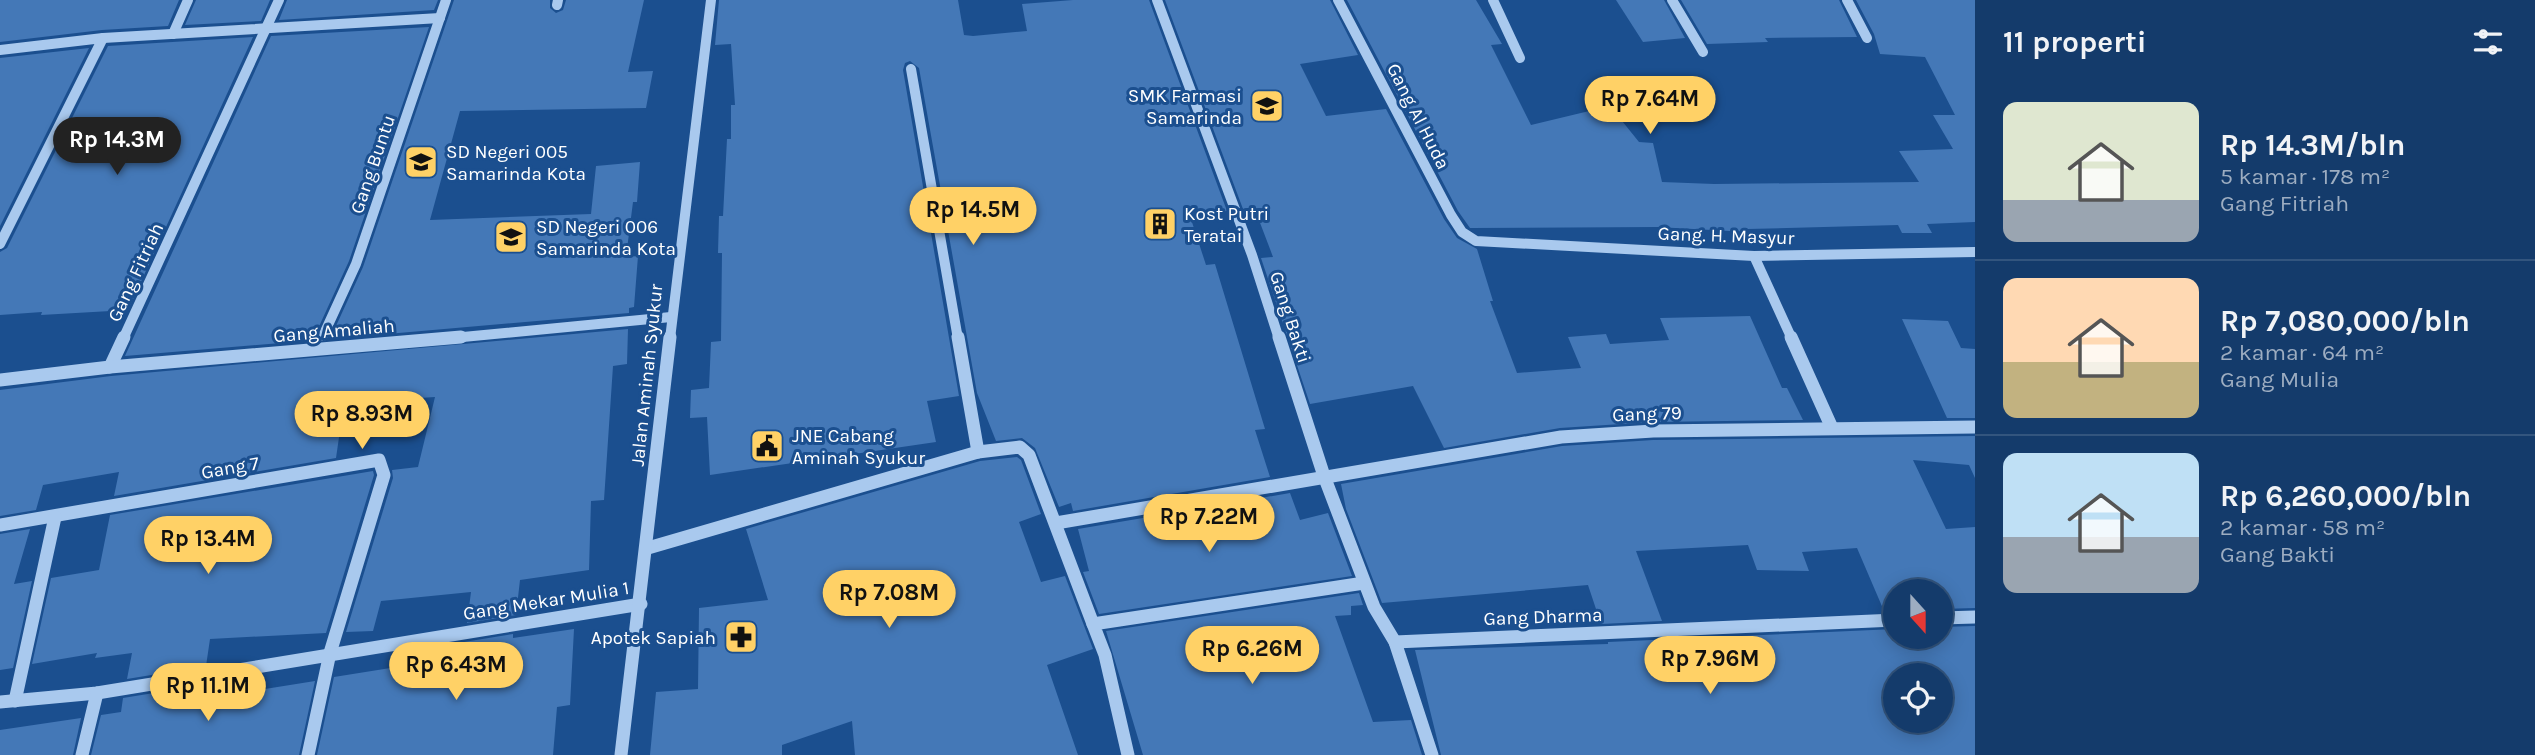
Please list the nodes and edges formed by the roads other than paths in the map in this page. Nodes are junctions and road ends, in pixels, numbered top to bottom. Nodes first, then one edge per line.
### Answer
1 (188, 0) edge
2 (279, 0) edge
3 (446, 0) edge
4 (711, 0) edge
5 (1157, 0) edge
6 (1338, 0) edge
7 (1493, 0) edge
8 (1672, 0) edge
9 (1847, 0) edge
10 (440, 18) junction
11 (267, 28) junction
12 (173, 34) junction
13 (103, 38) junction
14 (1867, 38) dead end
15 (0, 50) edge
16 (1703, 52) dead end
17 (1520, 58) dead end
18 (911, 69) dead end
19 (1476, 241) joint
20 (0, 244) edge
21 (1975, 251) edge
22 (1754, 256) junction
23 (671, 317) junction
24 (323, 336) dead end
25 (110, 367) junction
26 (0, 380) edge
27 (1975, 427) edge
28 (1832, 428) junction
29 (978, 452) junction
30 (1324, 476) junction
31 (55, 517) junction
32 (1056, 523) junction
33 (0, 525) edge
34 (648, 548) junction
35 (1364, 583) junction
36 (641, 604) junction
37 (1975, 617) edge
38 (1953, 618) edge
39 (1883, 621) edge
40 (1093, 624) junction
41 (1395, 642) junction
42 (330, 653) junction
43 (97, 693) junction
44 (8, 702) edge
45 (82, 755) edge
46 (308, 755) edge
47 (621, 755) edge
48 (1128, 755) edge
49 (1432, 755) edge

1 - 12 street
2 - 11 street, Gang Fitriah
3 - 10 street, Gang Buntu
4 - 23 street, Jalan Aminah Syukur
5 - 30 street, Gang Bakti
6 - 19 street, Gang Al Huda
7 - 17 street
8 - 16 street
9 - 14 street
10 - 11 street
10 - 24 street, Gang Buntu
11 - 12 street
11 - 25 street, Gang Fitriah
12 - 13 street
13 - 15 street
13 - 20 street
18 - 29 street
19 - 22 street, Gang. H. Masyur
21 - 22 street, Gang. H. Masyur
22 - 28 street
23 - 25 street, Gang Amaliah
23 - 34 street, Jalan Aminah Syukur
25 - 26 street, Gang Amaliah
27 - 28 street, Gang 79
28 - 30 street, Gang 79
29 - 32 street
29 - 34 street
30 - 32 street, Gang 79
30 - 35 street, Gang Bakti
31 - 33 street, Gang 7
31 - 42 street, Gang 7
31 - 44 street
32 - 40 street
34 - 36 street, Jalan Aminah Syukur
35 - 40 street
35 - 41 street, Gang Bakti
36 - 42 street, Gang Mekar Mulia 1
36 - 47 street, Jalan Aminah Syukur
37 - 38 street
39 - 41 street, Gang Dharma
40 - 48 street
41 - 49 street
42 - 43 street, Gang Mekar Mulia 1
42 - 46 street
43 - 44 street, Gang Mekar Mulia 1
43 - 45 street

